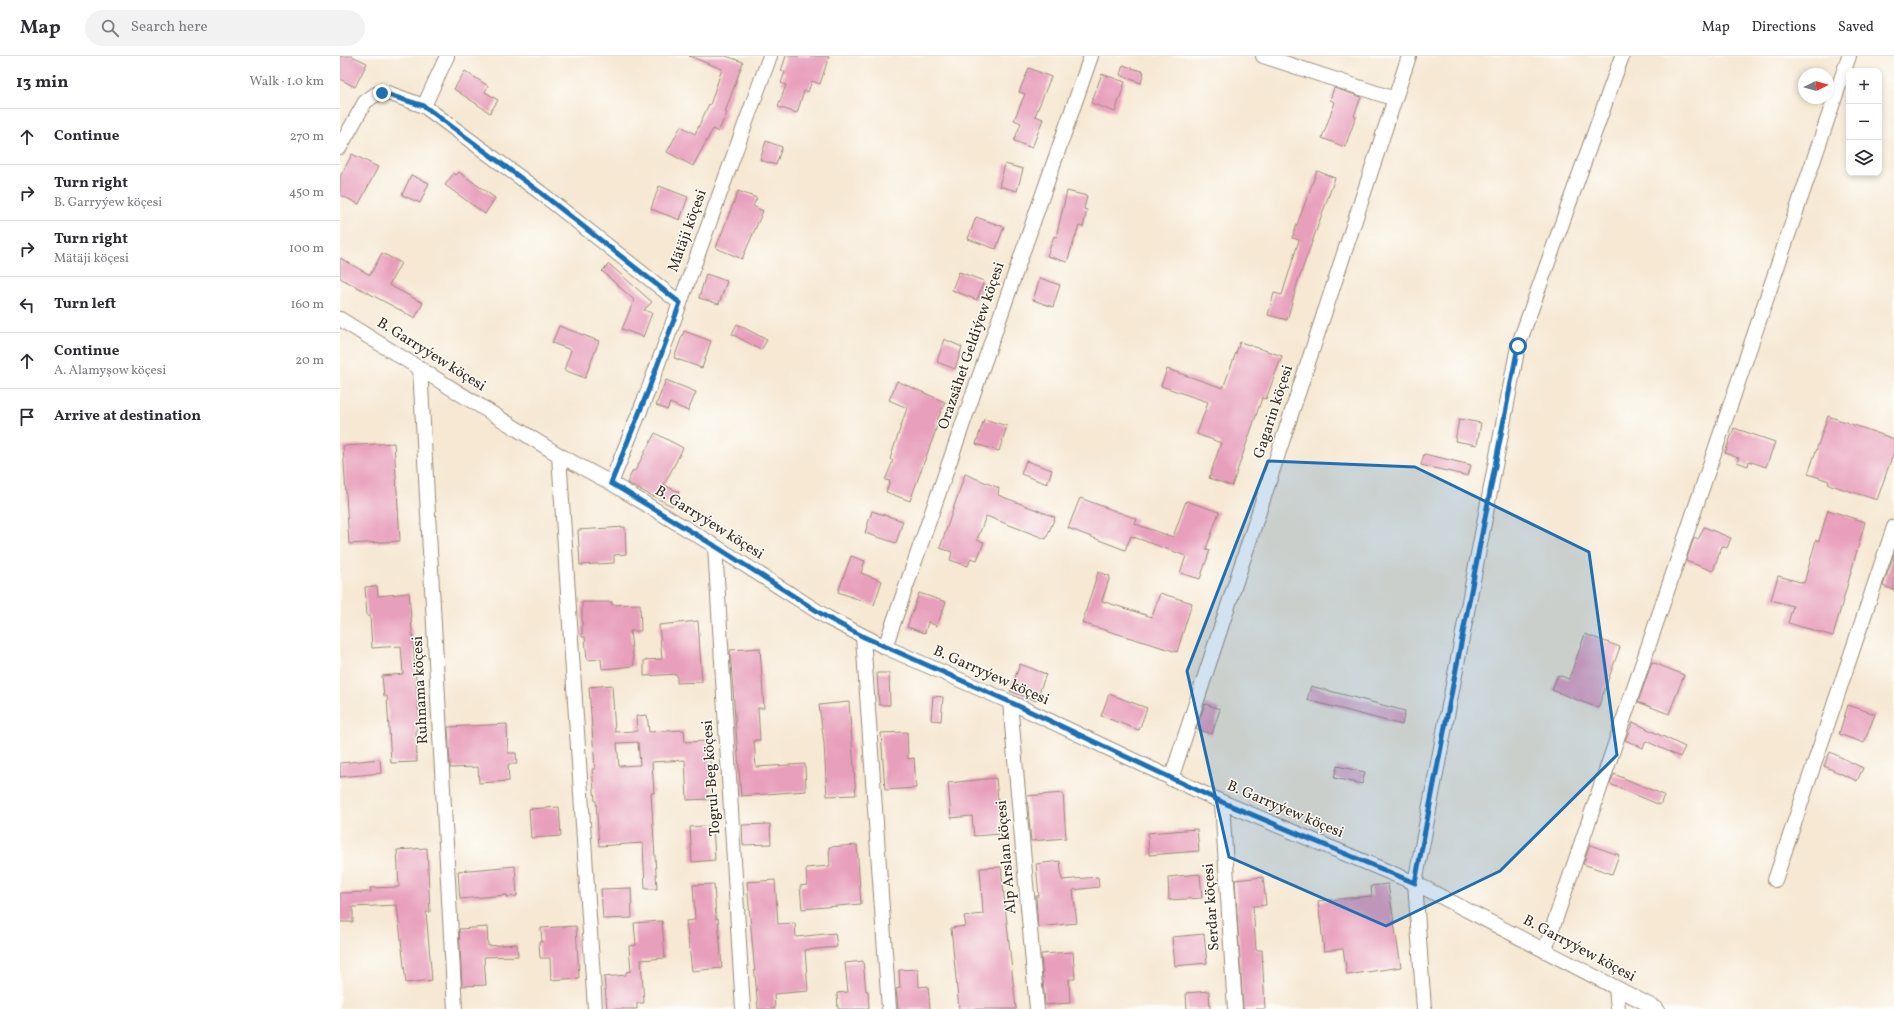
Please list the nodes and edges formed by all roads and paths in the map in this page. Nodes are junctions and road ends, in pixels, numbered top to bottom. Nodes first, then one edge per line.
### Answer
1 (448, 56) edge
2 (770, 56) edge
3 (1091, 56) edge
4 (1264, 56) edge
5 (1408, 56) edge
6 (1622, 56) edge
7 (1849, 56) edge
8 (1395, 99) junction
9 (424, 106) junction
10 (340, 147) edge
11 (680, 303) junction
12 (340, 319) edge
13 (420, 368) junction
14 (559, 454) junction
15 (611, 483) junction
16 (1894, 527) edge
17 (715, 546) junction
18 (864, 637) junction
19 (885, 647) junction
20 (1010, 702) junction
21 (1171, 779) junction
22 (1222, 802) junction
23 (1775, 880) dead end
24 (1415, 883) junction
25 (1545, 950) junction
26 (1616, 988) junction
27 (456, 1009) edge
28 (595, 1009) edge
29 (743, 1009) edge
30 (889, 1009) edge
31 (1037, 1009) edge
32 (1235, 1009) edge
33 (1424, 1009) edge
34 (1618, 1009) edge
35 (1657, 1009) edge

1 - 9 street
2 - 11 street, Mätäji köçesi
3 - 19 street, Orazsähet Geldiýew köçesi
4 - 8 street
5 - 8 street, Gagarin köçesi
6 - 24 street
7 - 25 street
8 - 21 street, Gagarin köçesi
9 - 10 street
9 - 11 street
11 - 15 street, Mätäji köçesi
12 - 13 street, B. Garryýew köçesi
13 - 14 street, B. Garryýew köçesi
13 - 27 street, Ruhnama köçesi
14 - 15 street, B. Garryýew köçesi
14 - 28 street
15 - 17 street, B. Garryýew köçesi
16 - 23 street
17 - 18 street, B. Garryýew köçesi
17 - 29 street, Togrul-Beg köçesi
18 - 19 street, B. Garryýew köçesi
18 - 30 street
19 - 20 street, B. Garryýew köçesi
20 - 21 street, B. Garryýew köçesi
20 - 31 street, Alp Arslan köçesi
21 - 22 street, B. Garryýew köçesi
22 - 24 street, B. Garryýew köçesi
22 - 32 street, Serdar köçesi
24 - 25 street, B. Garryýew köçesi
24 - 33 street
25 - 26 street, B. Garryýew köçesi
26 - 34 street
26 - 35 street, B. Garryýew köçesi

